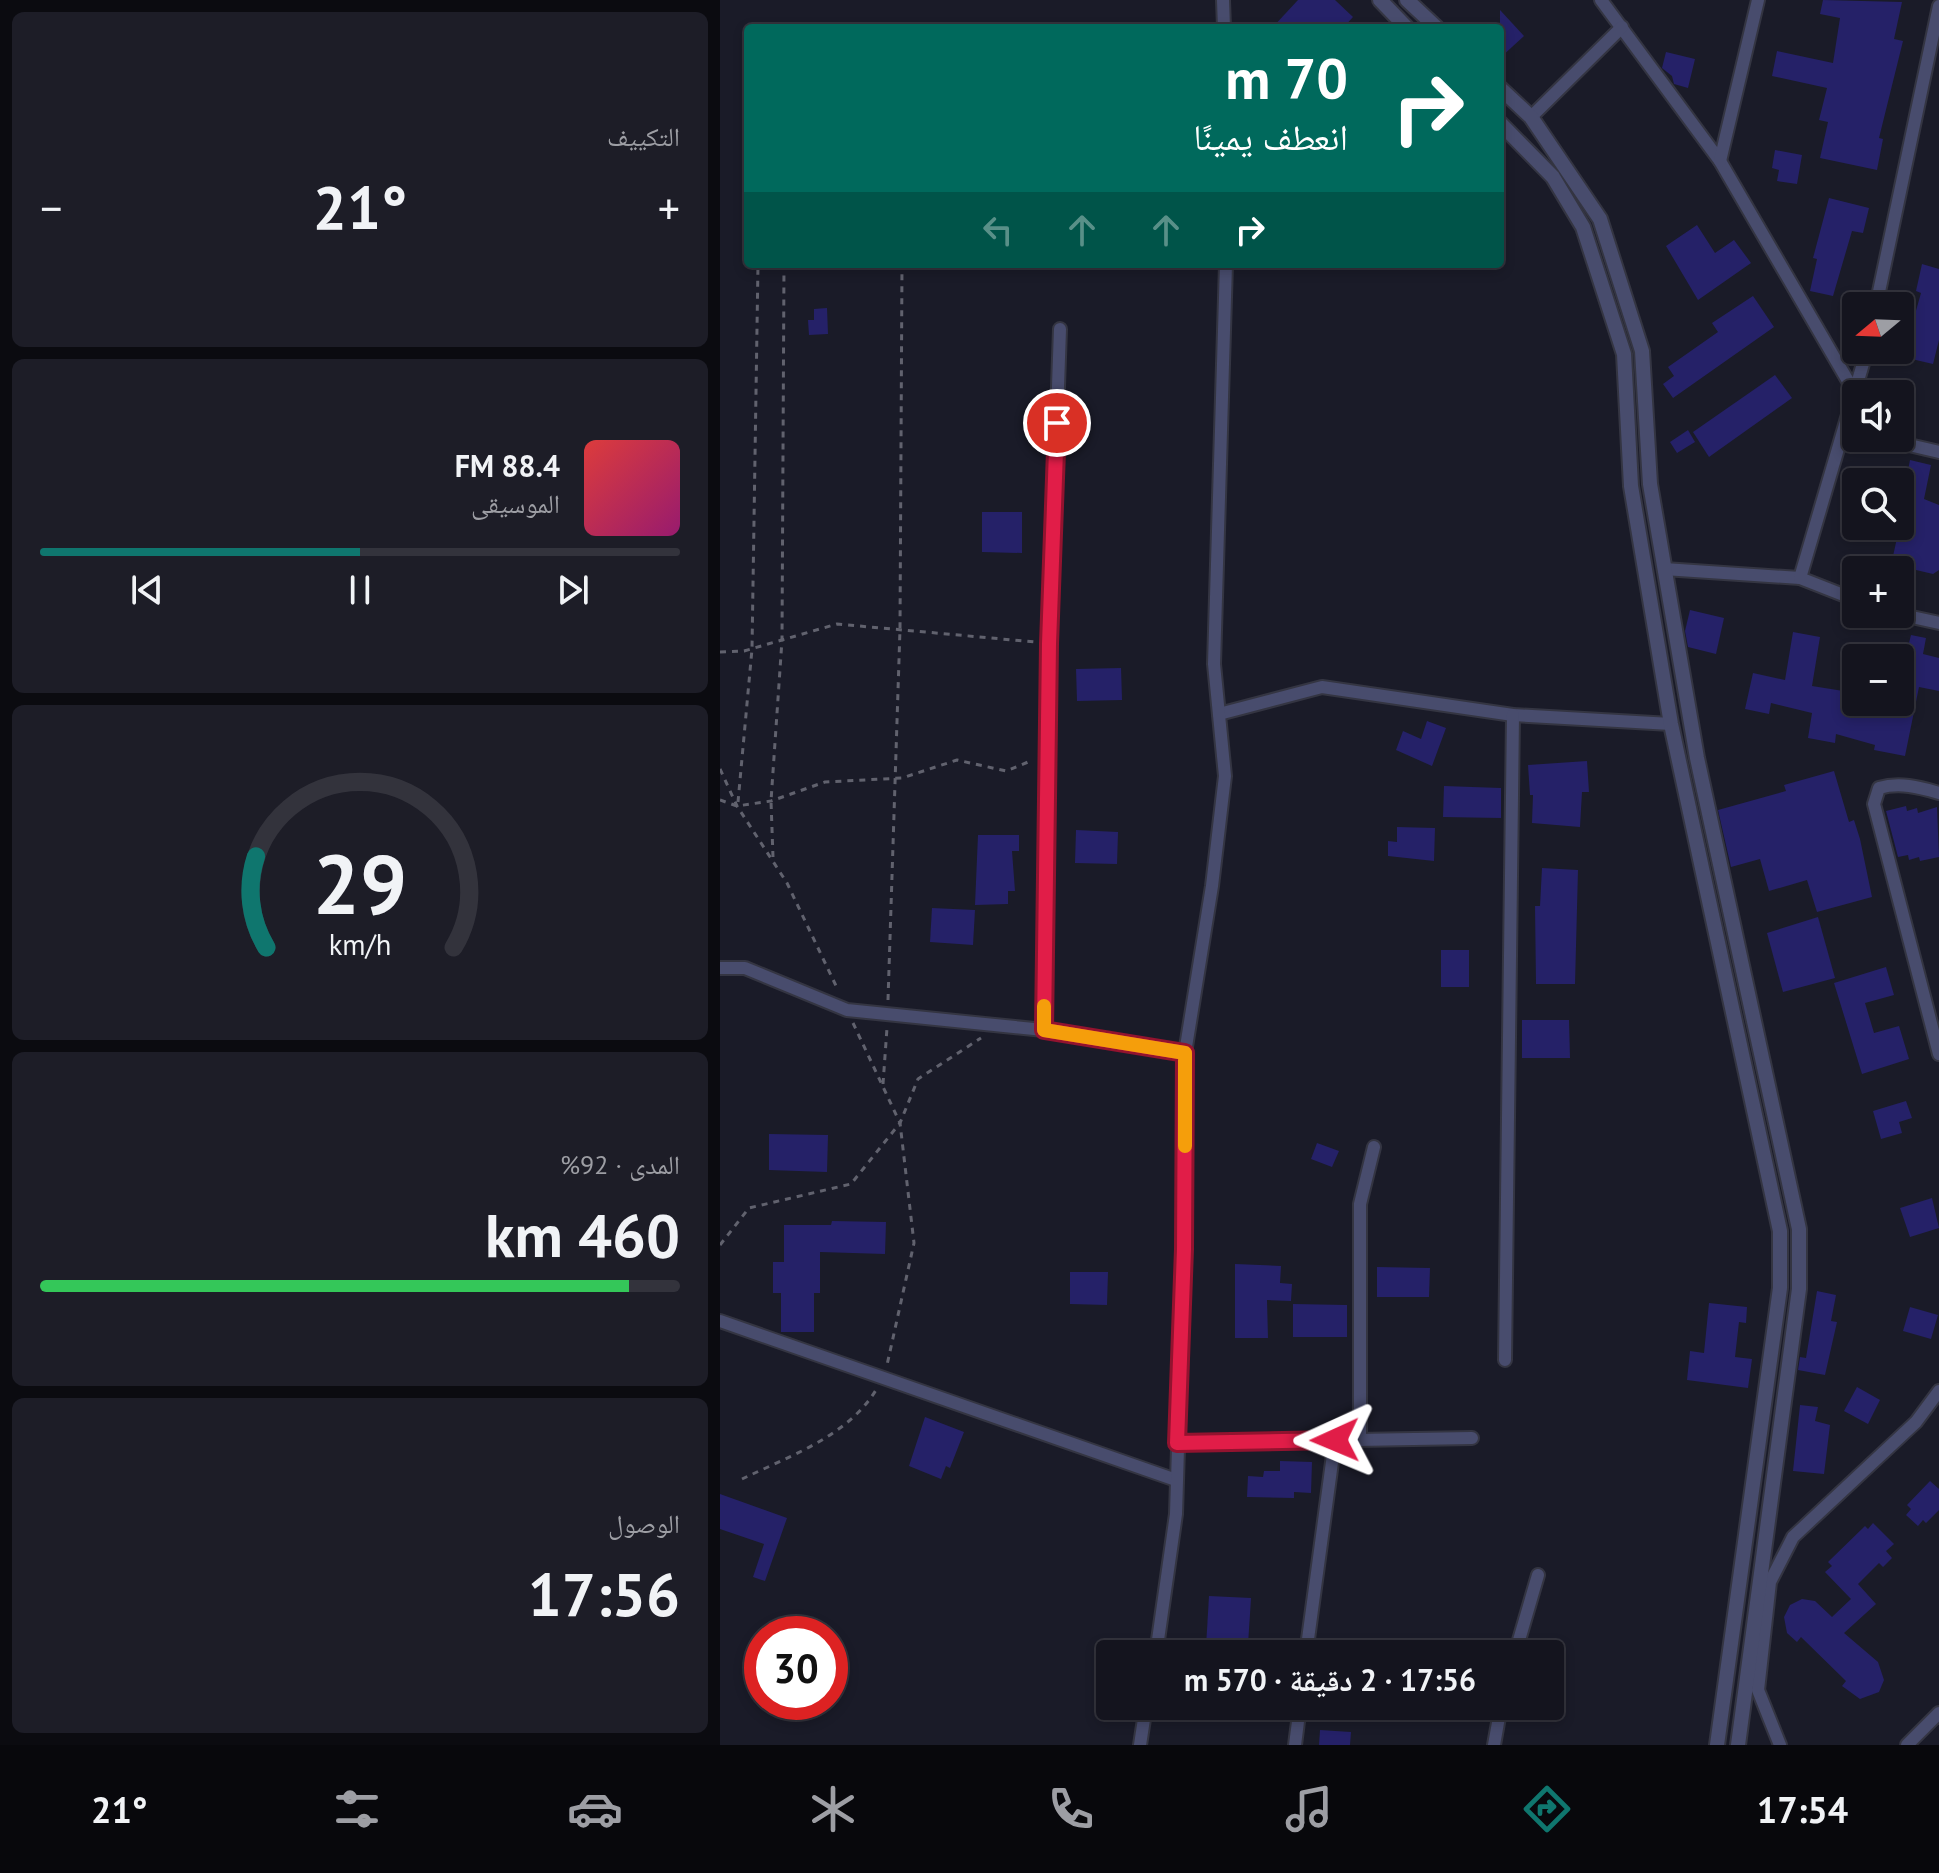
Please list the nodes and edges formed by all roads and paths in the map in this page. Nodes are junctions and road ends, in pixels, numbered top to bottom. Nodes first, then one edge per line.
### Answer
1 (1223, 0) edge
2 (1380, 0) edge
3 (1407, 0) edge
4 (1601, 0) edge
5 (1758, 0) edge
6 (1939, 6) edge
7 (1224, 24) edge
8 (1403, 24) edge
9 (1433, 24) edge
10 (1622, 27) junction
11 (1504, 92) edge
12 (1531, 117) junction
13 (1504, 127) edge
14 (1720, 161) junction
15 (758, 268) edge
16 (784, 268) edge
17 (902, 268) edge
18 (1226, 268) edge
19 (1879, 292) edge
20 (1060, 329) dead end
21 (1847, 380) edge
22 (1914, 446) edge
23 (1843, 452) edge
24 (1939, 452) edge
25 (1664, 569) junction
26 (1800, 578) junction
27 (1842, 594) edge
28 (1914, 618) edge
29 (1939, 623) edge
30 (900, 629) junction
31 (782, 640) junction
32 (1049, 644) junction
33 (752, 649) junction
34 (720, 652) edge
35 (1219, 714) junction
36 (1513, 715) junction
37 (1671, 724) junction
38 (1048, 754) junction
39 (720, 769) edge
40 (893, 778) junction
41 (1939, 793) edge
42 (720, 800) edge
43 (771, 801) junction
44 (737, 806) junction
45 (773, 861) junction
46 (720, 968) edge
47 (847, 1010) junction
48 (888, 1014) junction
49 (1002, 1025) junction
50 (1044, 1030) junction
51 (1185, 1053) junction
52 (1939, 1054) edge
53 (883, 1088) junction
54 (900, 1123) junction
55 (1374, 1147) dead end
56 (720, 1245) edge
57 (720, 1321) edge
58 (1505, 1360) dead end
59 (884, 1378) junction
60 (1939, 1391) edge
61 (1472, 1438) dead end
62 (1335, 1440) junction
63 (1360, 1440) junction
64 (1177, 1443) junction
65 (742, 1479) dead end
66 (1176, 1480) junction
67 (1538, 1575) dead end
68 (1158, 1640) edge
69 (1308, 1640) edge
70 (1519, 1640) edge
71 (1939, 1713) edge
72 (1144, 1720) edge
73 (1298, 1720) edge
74 (1498, 1720) edge
75 (1140, 1745) edge
76 (1295, 1745) edge
77 (1494, 1745) edge
78 (1717, 1745) edge
79 (1738, 1745) edge
80 (1780, 1745) edge
81 (1907, 1745) edge

1 - 7 street
2 - 8 street
3 - 9 street
4 - 10 street
5 - 14 street
6 - 19 street
10 - 12 street
10 - 14 street
11 - 12 street
12 - 25 street
13 - 37 street
14 - 21 street
15 - 33 path
16 - 31 path
17 - 30 path
18 - 35 street
20 - 32 street
22 - 24 street
23 - 26 street
25 - 26 street
25 - 79 street
26 - 27 street
28 - 29 street
30 - 31 path
30 - 32 path
30 - 40 path
31 - 33 path
31 - 43 path
32 - 38 street
33 - 34 path
33 - 44 path
35 - 36 street
35 - 51 street
36 - 37 street
36 - 58 street
37 - 78 street
38 - 40 path
38 - 50 street
39 - 44 path
40 - 43 path
40 - 48 path
41 - 52 street
42 - 44 path
43 - 44 path
43 - 45 path
44 - 45 path
45 - 47 path
46 - 47 street
47 - 48 street
47 - 53 path
48 - 49 street
48 - 53 path
49 - 50 street
49 - 54 path
50 - 51 street
51 - 64 street
53 - 54 path
54 - 56 path
54 - 59 path
55 - 63 street
57 - 59 street
59 - 65 path
59 - 66 street
60 - 80 street
61 - 63 street
62 - 63 street
62 - 64 street
62 - 69 street
64 - 66 street
66 - 68 street
67 - 70 street
71 - 81 street
72 - 75 street
73 - 76 street
74 - 77 street

